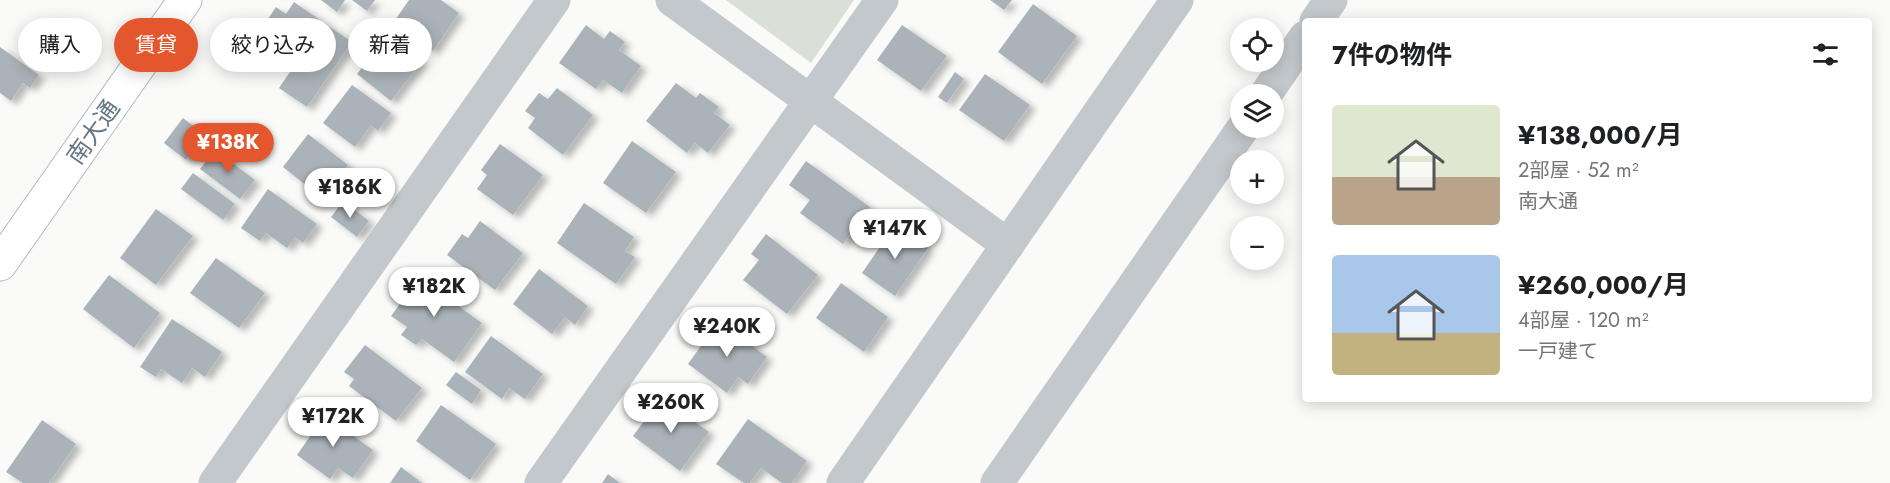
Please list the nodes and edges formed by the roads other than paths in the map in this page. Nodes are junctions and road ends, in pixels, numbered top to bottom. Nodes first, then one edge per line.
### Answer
1 (185, 0) edge
2 (554, 0) edge
3 (672, 0) edge
4 (882, 0) edge
5 (1176, 0) edge
6 (1331, 0) edge
7 (1318, 18) edge
8 (1302, 42) edge
9 (1273, 84) edge
10 (810, 102) junction
11 (1236, 138) edge
12 (1008, 245) junction
13 (0, 264) edge
14 (215, 483) edge
15 (541, 483) edge
16 (843, 483) edge
17 (997, 483) edge

1 - 13 street, 南大通
2 - 14 street
3 - 10 street
4 - 10 street
5 - 12 street
6 - 7 street
8 - 9 street
10 - 12 street
10 - 15 street
11 - 17 street
12 - 16 street

